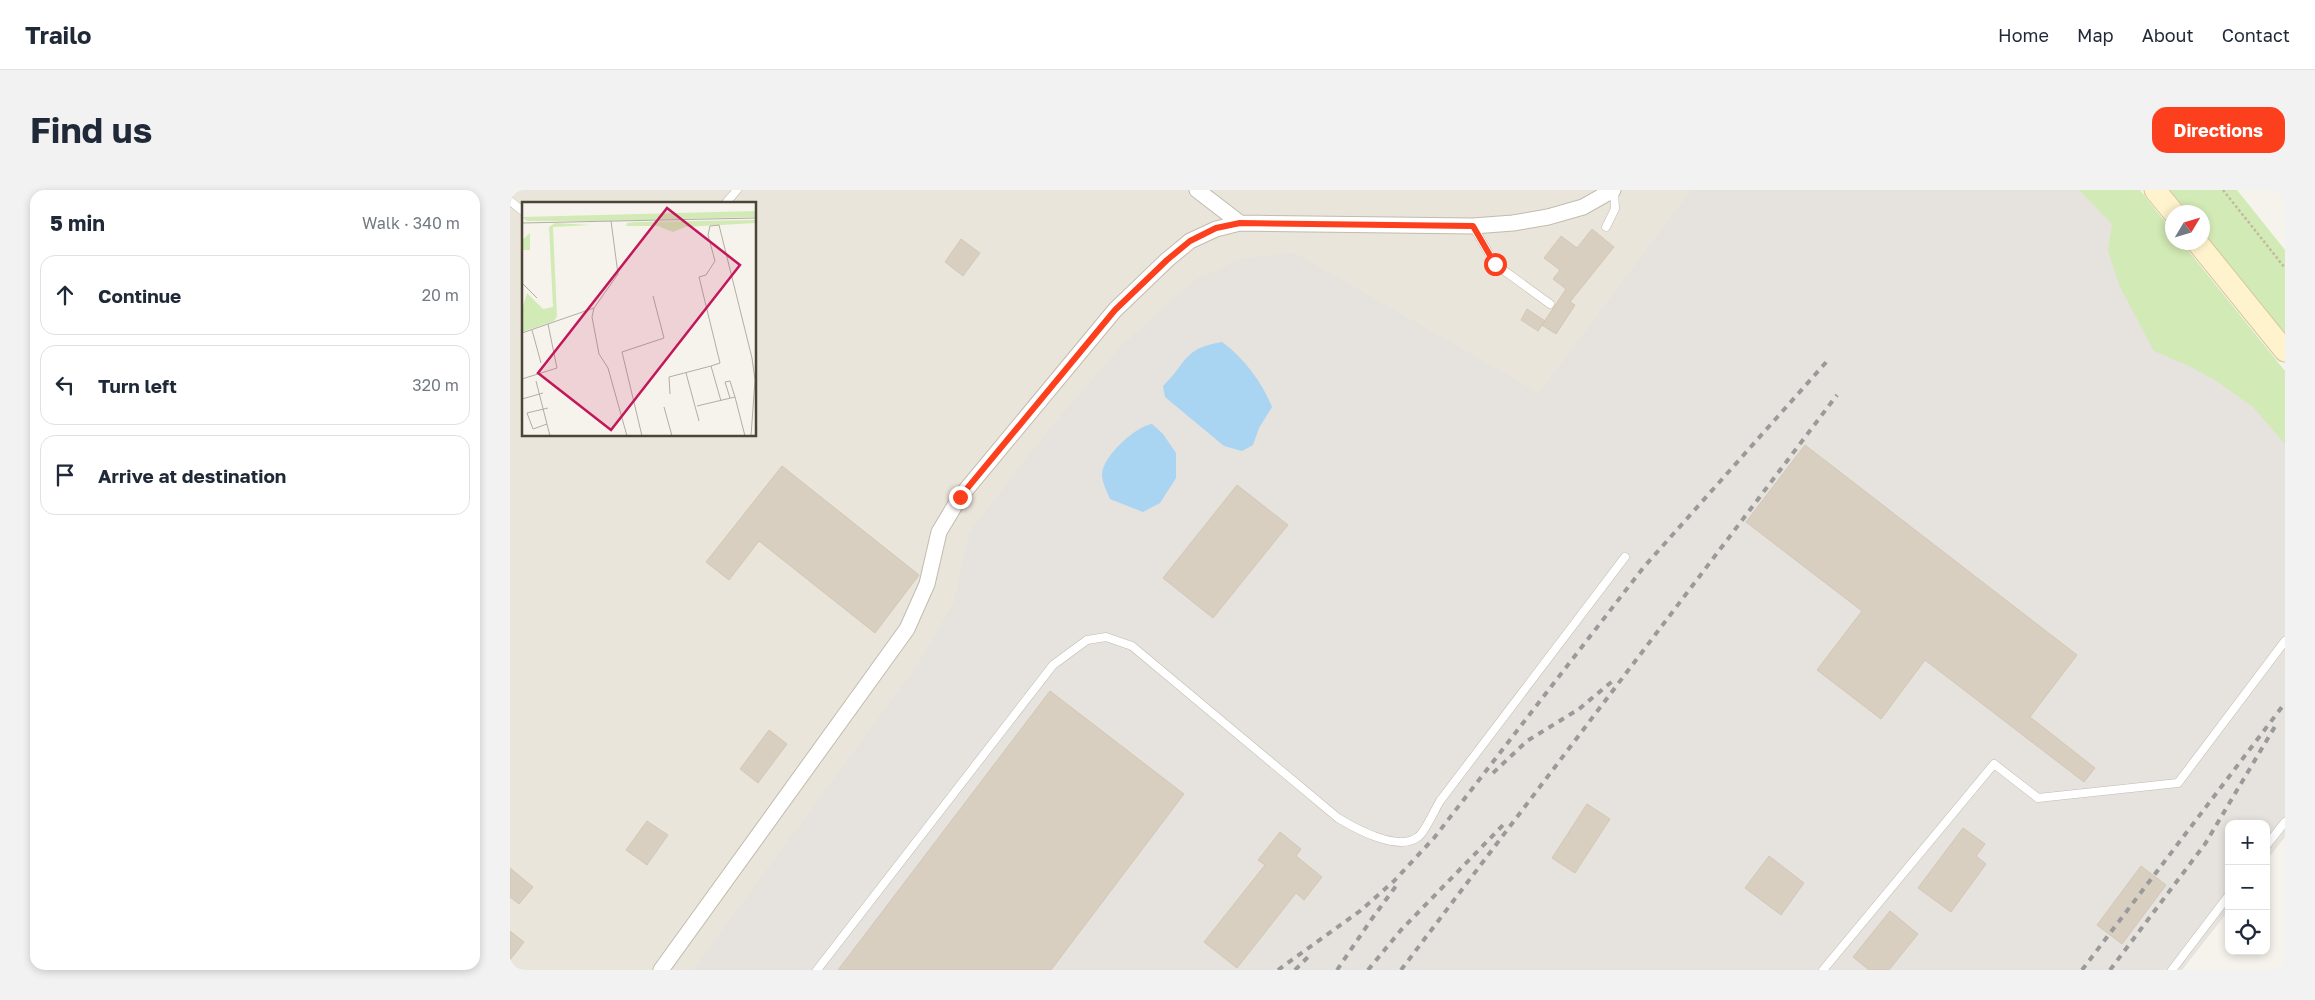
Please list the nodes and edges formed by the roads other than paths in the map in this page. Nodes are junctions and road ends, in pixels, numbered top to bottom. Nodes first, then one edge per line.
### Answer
1 (737, 190) edge
2 (1198, 190) edge
3 (1614, 190) edge
4 (2155, 190) edge
5 (510, 201) edge
6 (727, 202) edge
7 (2167, 205) edge
8 (522, 210) edge
9 (1240, 223) junction
10 (1473, 226) junction
11 (1606, 227) dead end
12 (2203, 250) edge
13 (1550, 304) dead end
14 (2285, 351) edge
15 (1625, 557) dead end
16 (2285, 641) edge
17 (2285, 822) edge
18 (2270, 841) edge
19 (2225, 900) edge
20 (661, 970) edge
21 (817, 970) edge
22 (1824, 970) edge
23 (2172, 970) edge

1 - 6 lane
2 - 9 street
3 - 10 street
3 - 11 lane
4 - 7 street
5 - 8 lane
9 - 10 street
9 - 20 street
10 - 13 lane
12 - 14 street
15 - 21 lane
16 - 22 lane
17 - 18 lane
19 - 23 lane

